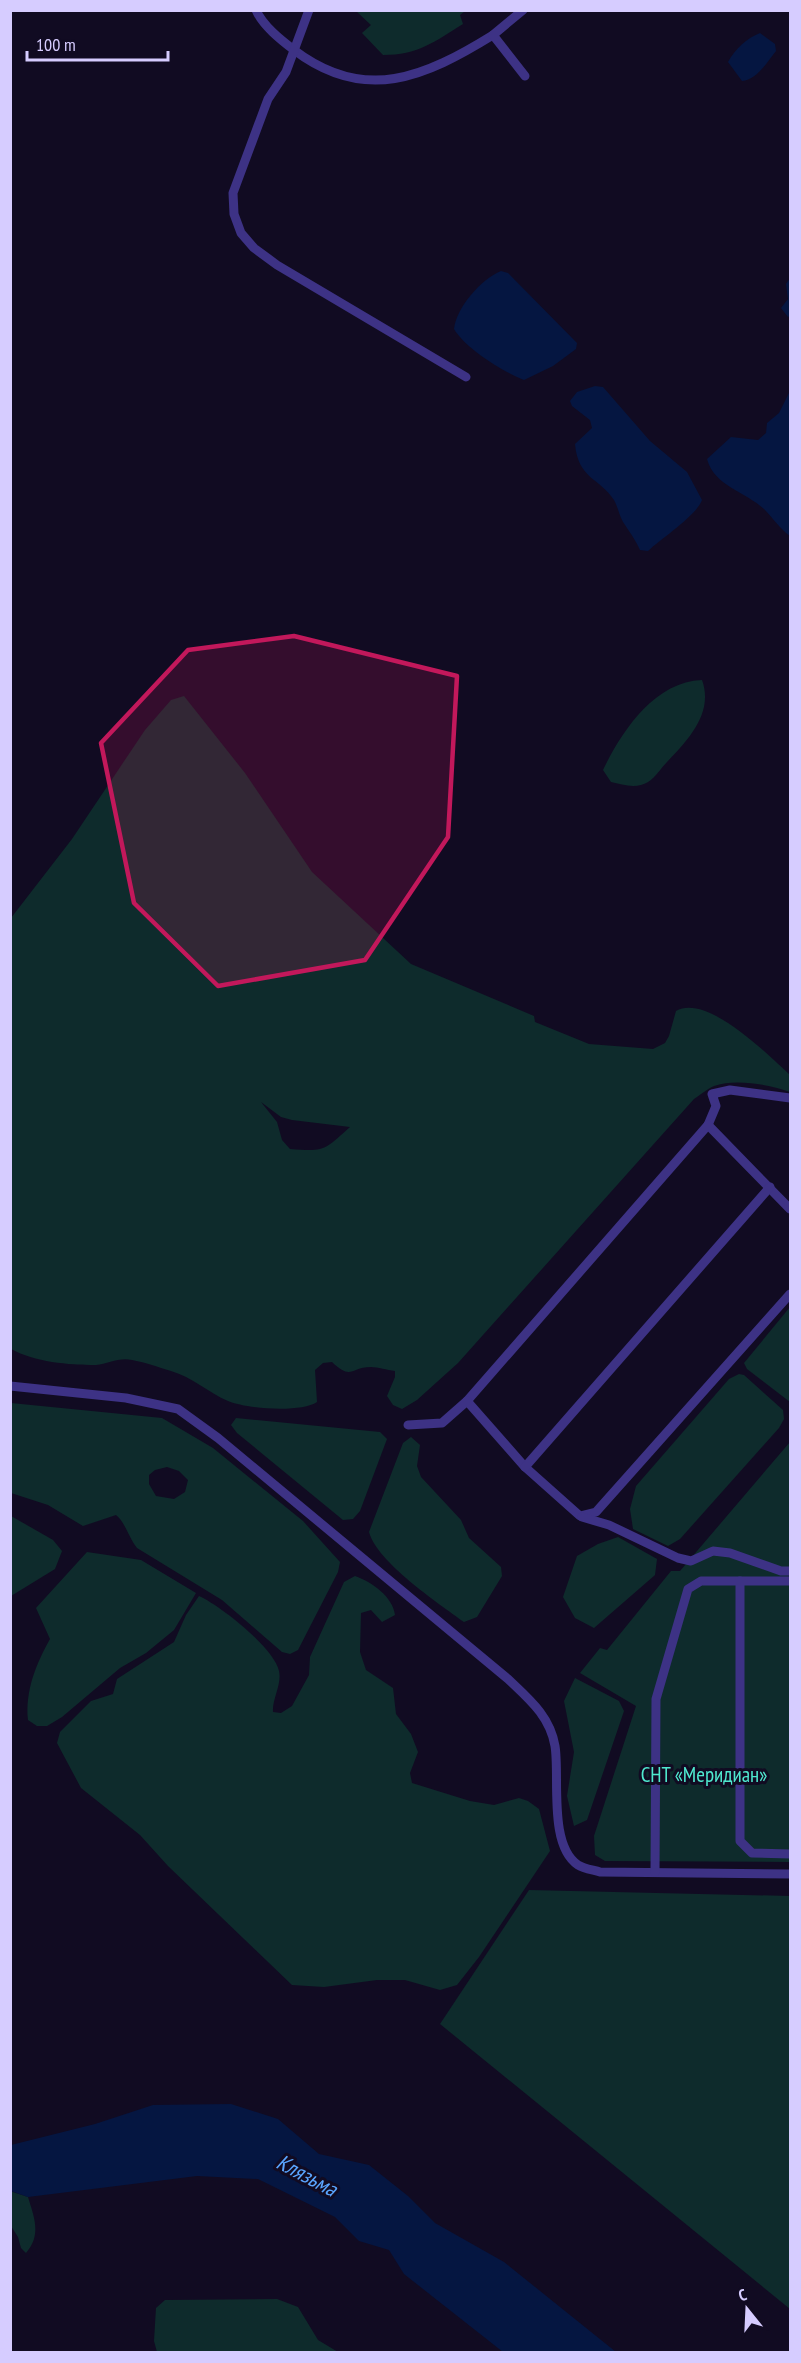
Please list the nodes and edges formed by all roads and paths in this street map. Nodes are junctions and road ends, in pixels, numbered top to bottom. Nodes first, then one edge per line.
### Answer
1 (256, 10) edge
2 (309, 10) edge
3 (523, 10) edge
4 (493, 34) junction
5 (294, 50) junction
6 (525, 76) dead end
7 (466, 377) dead end
8 (790, 1098) edge
9 (708, 1125) junction
10 (770, 1187) junction
11 (790, 1209) edge
12 (790, 1294) edge
13 (10, 1386) edge
14 (467, 1401) junction
15 (408, 1425) dead end
16 (525, 1467) junction
17 (580, 1516) junction
18 (790, 1571) edge
19 (740, 1581) junction
20 (790, 1581) edge
21 (790, 1854) edge
22 (655, 1872) junction
23 (790, 1874) edge

1 - 5 street
2 - 5 street
3 - 4 street
4 - 5 street
4 - 6 street
5 - 7 street
8 - 9 street
9 - 10 street
9 - 14 street
10 - 11 street
10 - 16 street
12 - 17 street
13 - 22 street
14 - 15 street
14 - 16 street
16 - 17 street
17 - 18 street
19 - 20 street
19 - 21 street
19 - 22 street
22 - 23 street

